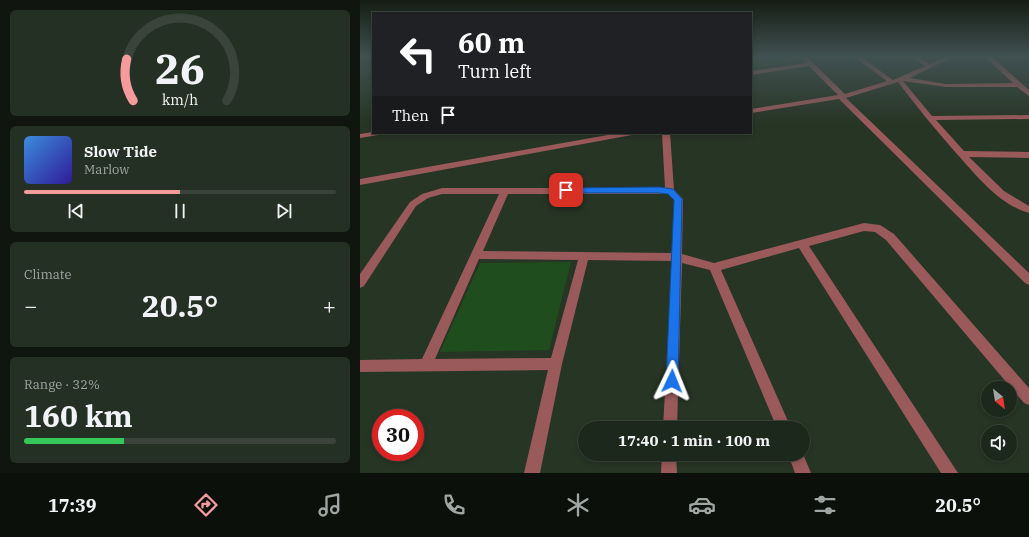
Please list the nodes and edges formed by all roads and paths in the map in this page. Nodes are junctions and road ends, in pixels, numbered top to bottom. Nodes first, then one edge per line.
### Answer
1 (825, 79) edge
2 (1012, 79) edge
3 (898, 80) junction
4 (1019, 85) junction
5 (1029, 94) edge
6 (842, 96) junction
7 (752, 111) edge
8 (1029, 117) edge
9 (929, 118) junction
10 (372, 134) edge
11 (626, 134) edge
12 (666, 134) edge
13 (360, 136) edge
14 (963, 154) junction
15 (1029, 155) edge
16 (360, 182) edge
17 (505, 191) junction
18 (670, 191) junction
19 (1029, 210) edge
20 (802, 244) junction
21 (476, 255) junction
22 (584, 256) junction
23 (676, 257) junction
24 (714, 267) junction
25 (1029, 280) edge
26 (360, 283) edge
27 (556, 364) junction
28 (360, 366) edge
29 (425, 366) junction
30 (1029, 398) edge
31 (670, 421) edge
32 (781, 421) edge
33 (669, 461) edge
34 (798, 461) edge
35 (532, 473) edge
36 (669, 473) edge
37 (803, 473) edge
38 (950, 473) edge

1 - 6 street
2 - 4 street
3 - 4 street
3 - 6 street
3 - 9 street
4 - 5 street
6 - 7 street
6 - 25 street
8 - 9 street
9 - 14 street
10 - 13 street
11 - 16 street
12 - 18 street
14 - 15 street
14 - 19 street
17 - 18 street
17 - 21 street
17 - 26 street
18 - 23 street
20 - 24 street
20 - 30 street
20 - 38 street
21 - 22 street
21 - 29 street
22 - 23 street
22 - 27 street
23 - 24 street
23 - 31 street
24 - 32 street
27 - 29 street
27 - 35 street
28 - 29 street
33 - 36 street
34 - 37 street

